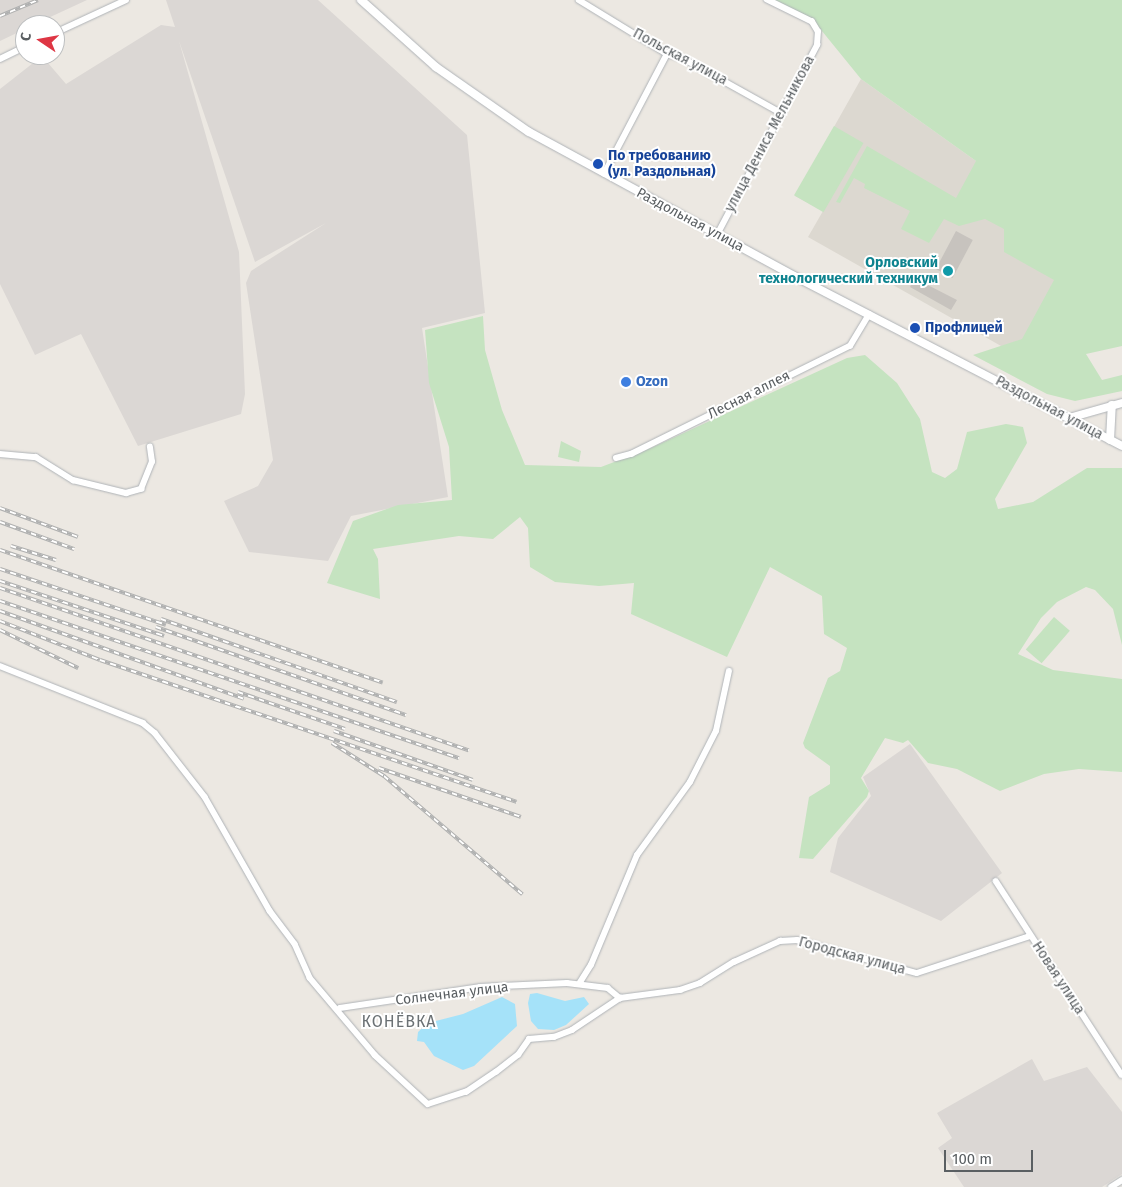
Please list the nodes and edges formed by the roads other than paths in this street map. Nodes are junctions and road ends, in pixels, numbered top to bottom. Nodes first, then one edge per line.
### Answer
1 (126, 0) edge
2 (362, 0) edge
3 (579, 0) edge
4 (767, 0) edge
5 (65, 28) edge
6 (15, 52) edge
7 (667, 54) junction
8 (0, 59) edge
9 (781, 113) junction
10 (604, 174) junction
11 (717, 235) junction
12 (869, 314) junction
13 (1122, 402) edge
14 (1112, 405) junction
15 (1070, 418) junction
16 (1110, 440) junction
17 (1122, 446) edge
18 (150, 447) dead end
19 (0, 454) edge
20 (616, 458) dead end
21 (0, 666) edge
22 (729, 671) dead end
23 (996, 881) dead end
24 (1030, 936) junction
25 (579, 984) junction
26 (620, 998) junction
27 (340, 1008) junction
28 (1122, 1076) edge
29 (1122, 1180) edge
30 (1111, 1187) edge

1 - 5 street
2 - 10 main road, Раздольная улица
3 - 7 street, Польская улица
4 - 9 street, улица Дениса Мельникова
6 - 8 street
7 - 9 street, Польская улица
7 - 10 street
9 - 11 street, улица Дениса Мельникова
10 - 11 main road, Раздольная улица
11 - 12 main road, Раздольная улица
12 - 15 main road, Раздольная улица
12 - 20 street, Лесная аллея
13 - 14 main road
14 - 15 main road
14 - 16 main road
15 - 16 main road, Раздольная улица
16 - 17 main road, Раздольная улица
18 - 19 street
21 - 27 street
22 - 25 street
23 - 24 street, Новая улица
24 - 26 street, Городская улица
24 - 28 street, Новая улица
25 - 26 street, Солнечная улица
25 - 27 street, Солнечная улица
26 - 27 street
29 - 30 street

